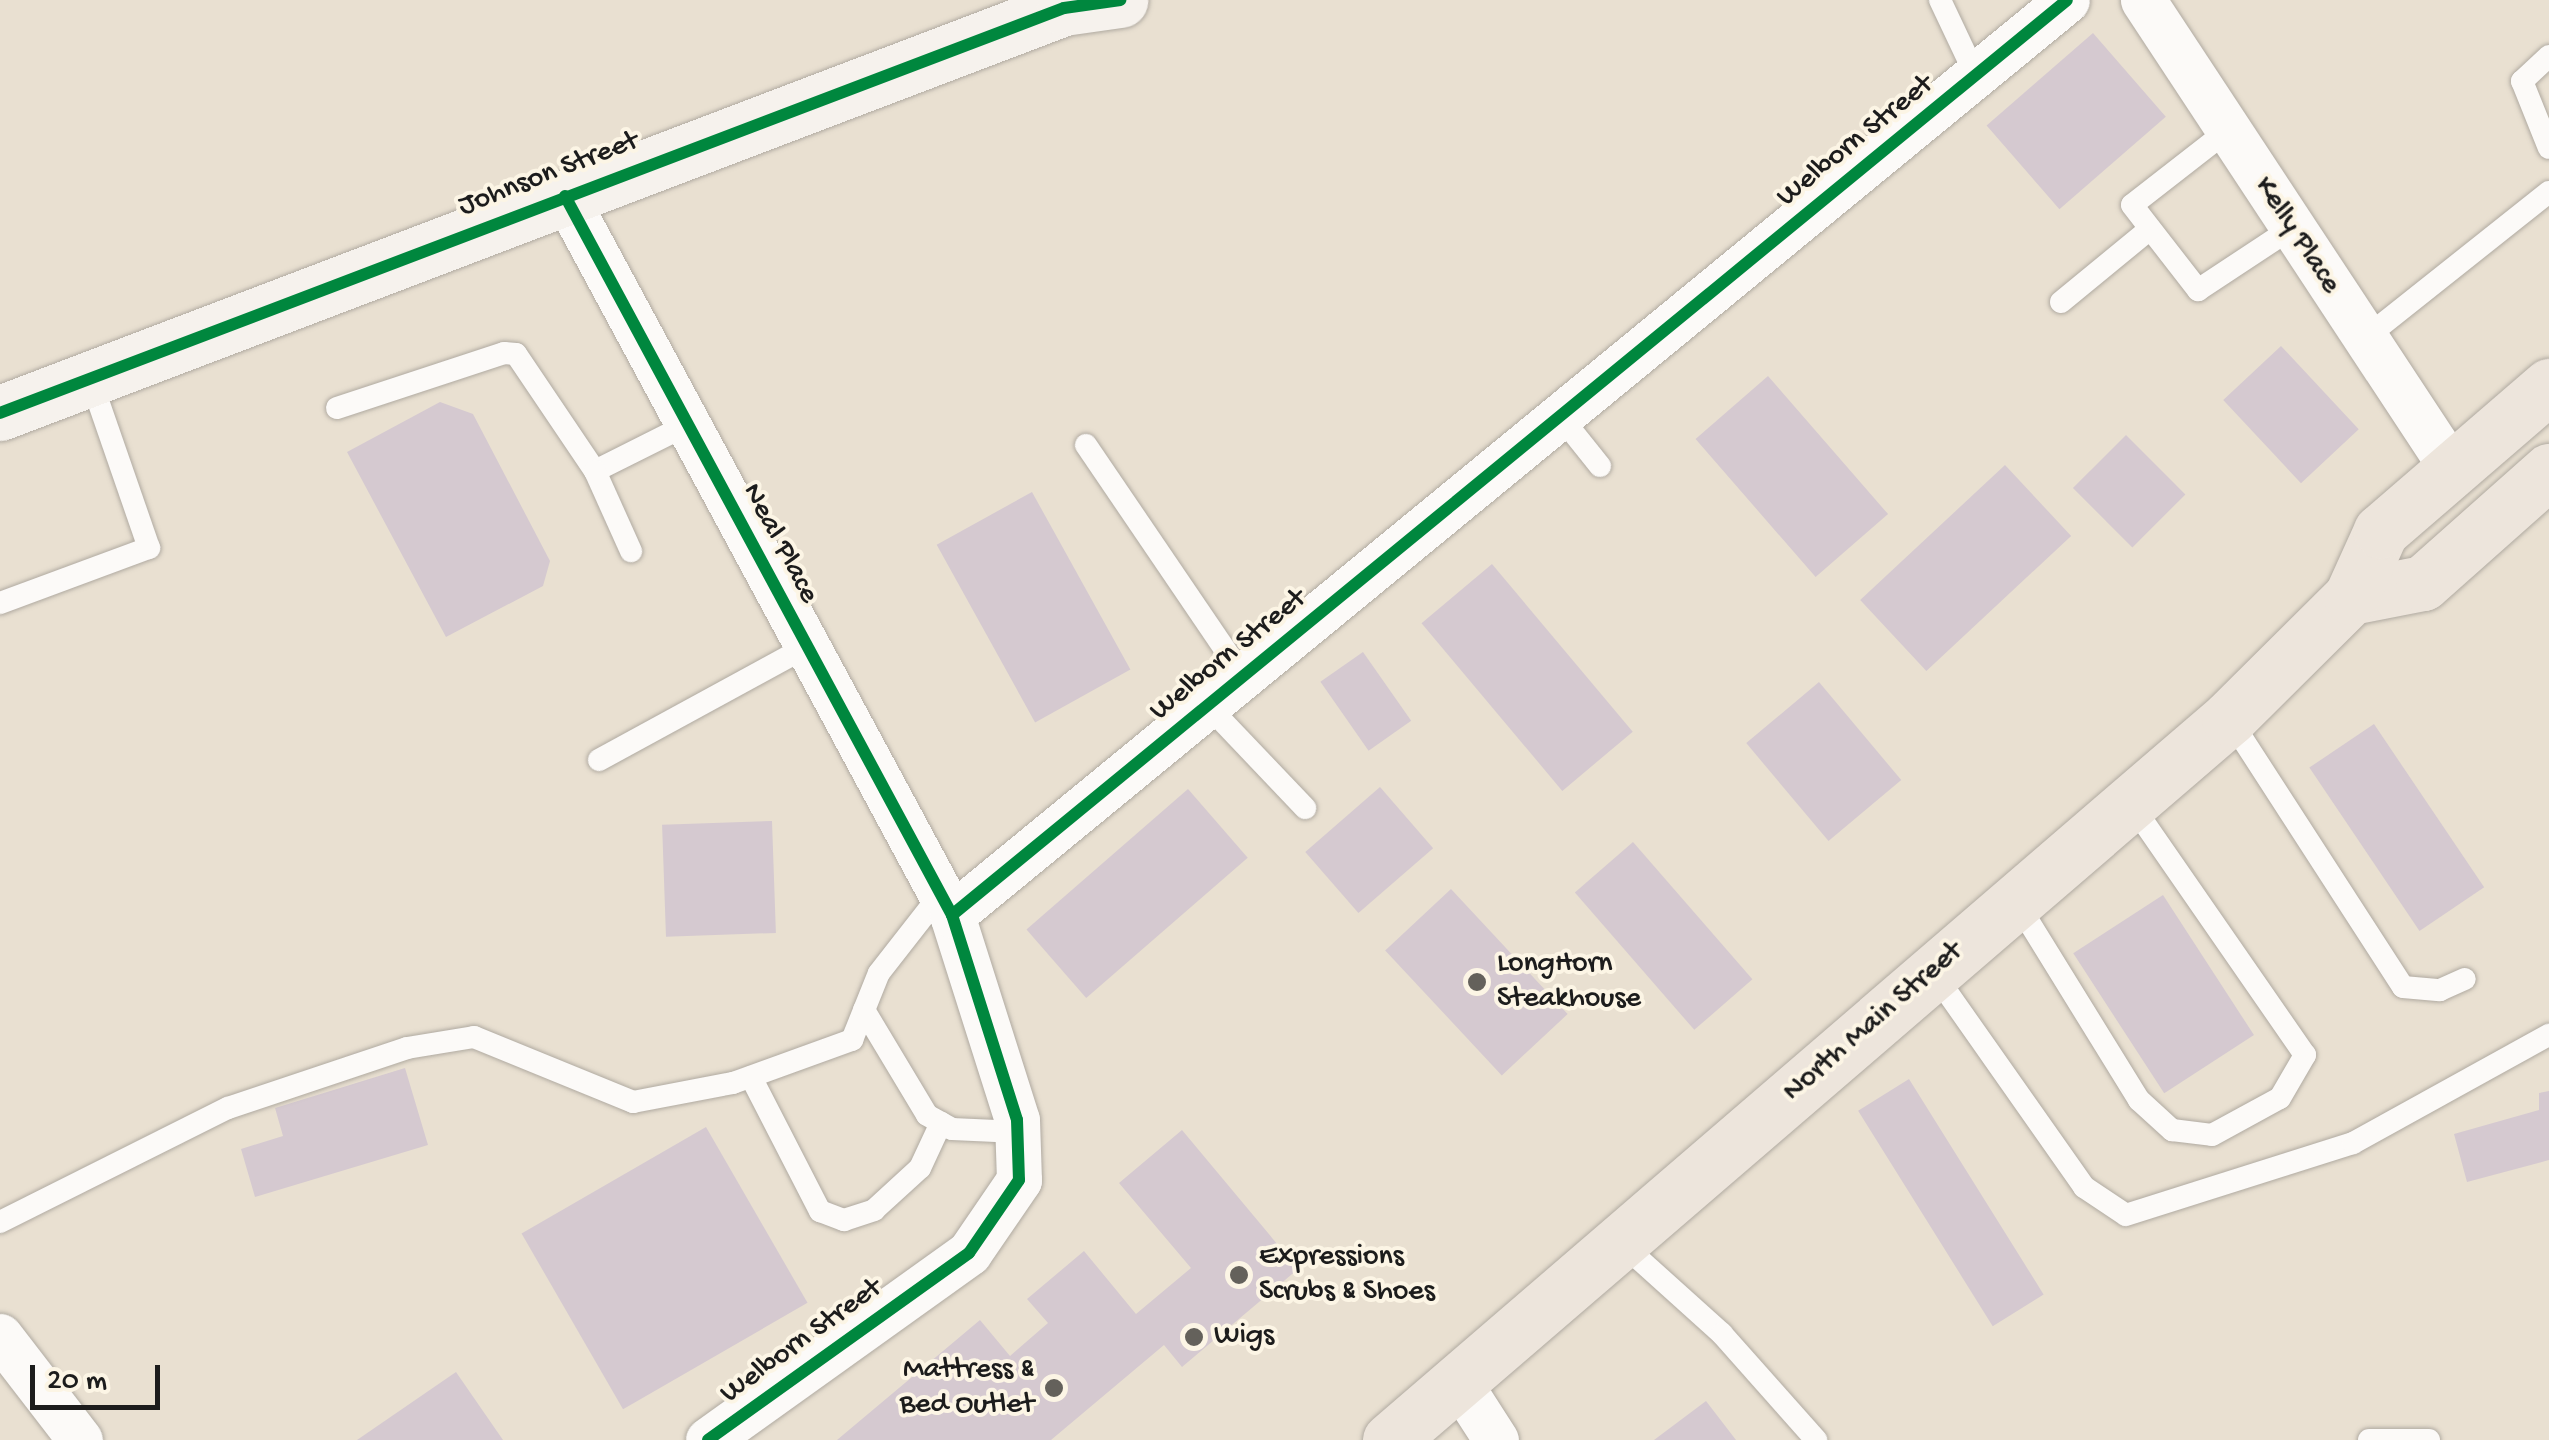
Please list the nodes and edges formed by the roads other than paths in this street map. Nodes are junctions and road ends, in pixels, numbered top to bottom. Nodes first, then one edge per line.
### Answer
1 (1120, 0) edge
2 (1940, 0) edge
3 (2067, 0) edge
4 (2144, 0) edge
5 (1070, 4) edge
6 (2549, 56) edge
7 (1976, 76) junction
8 (2228, 131) junction
9 (2549, 148) edge
10 (2549, 192) edge
11 (565, 196) junction
12 (2150, 228) junction
13 (2292, 228) junction
14 (2061, 302) dead end
15 (2364, 339) junction
16 (90, 378) junction
17 (2549, 386) edge
18 (337, 408) dead end
19 (0, 413) edge
20 (1560, 416) junction
21 (688, 425) junction
22 (1086, 445) dead end
23 (1600, 466) dead end
24 (2452, 469) junction
25 (596, 471) junction
26 (2549, 472) edge
27 (631, 552) dead end
28 (2350, 598) junction
29 (0, 603) edge
30 (806, 648) junction
31 (1243, 676) junction
32 (1208, 706) junction
33 (2229, 718) junction
34 (599, 760) dead end
35 (2130, 802) junction
36 (1304, 808) dead end
37 (2016, 900) junction
38 (946, 905) junction
39 (1933, 972) junction
40 (2465, 979) dead end
41 (864, 1010) junction
42 (2549, 1036) edge
43 (750, 1077) junction
44 (941, 1123) junction
45 (1018, 1132) junction
46 (0, 1222) edge
47 (1620, 1242) junction
48 (0, 1336) edge
49 (1458, 1381) junction
50 (80, 1440) edge
51 (708, 1440) edge
52 (1390, 1440) edge
53 (1496, 1440) edge
54 (1816, 1440) edge
55 (2369, 1440) edge
56 (2429, 1440) edge

1 - 5 street, Johnson Street
2 - 7 lane
3 - 7 street, Welborn Street
4 - 8 street, Kelly Place
5 - 11 street, Johnson Street
6 - 9 lane
7 - 20 street, Welborn Street
8 - 12 lane
8 - 13 street, Kelly Place
10 - 15 lane
11 - 16 street, Johnson Street
11 - 21 street, Neal Place
12 - 13 lane
12 - 14 lane
13 - 15 street, Kelly Place
15 - 24 street, Kelly Place
16 - 19 street, Johnson Street
16 - 29 lane
17 - 24 main road, North Main Street
18 - 25 lane
20 - 23 lane
20 - 31 street, Welborn Street
21 - 25 lane
21 - 30 street, Neal Place
22 - 31 lane
24 - 28 main road, North Main Street
25 - 27 lane
26 - 28 main road
28 - 33 main road, North Main Street
30 - 34 lane
30 - 38 street, Neal Place
31 - 32 street, Welborn Street
32 - 36 lane
32 - 38 street, Welborn Street
33 - 35 main road, North Main Street
33 - 40 lane
35 - 37 main road, North Main Street
35 - 37 lane
37 - 39 main road, North Main Street
38 - 41 lane
38 - 45 street, Welborn Street
39 - 42 lane
39 - 47 main road, North Main Street
41 - 43 lane
41 - 44 lane
43 - 44 lane
43 - 46 lane
44 - 45 lane
45 - 51 street, Welborn Street
47 - 49 main road, North Main Street
47 - 54 lane
48 - 50 street
49 - 52 main road, North Main Street
49 - 53 street
55 - 56 lane

